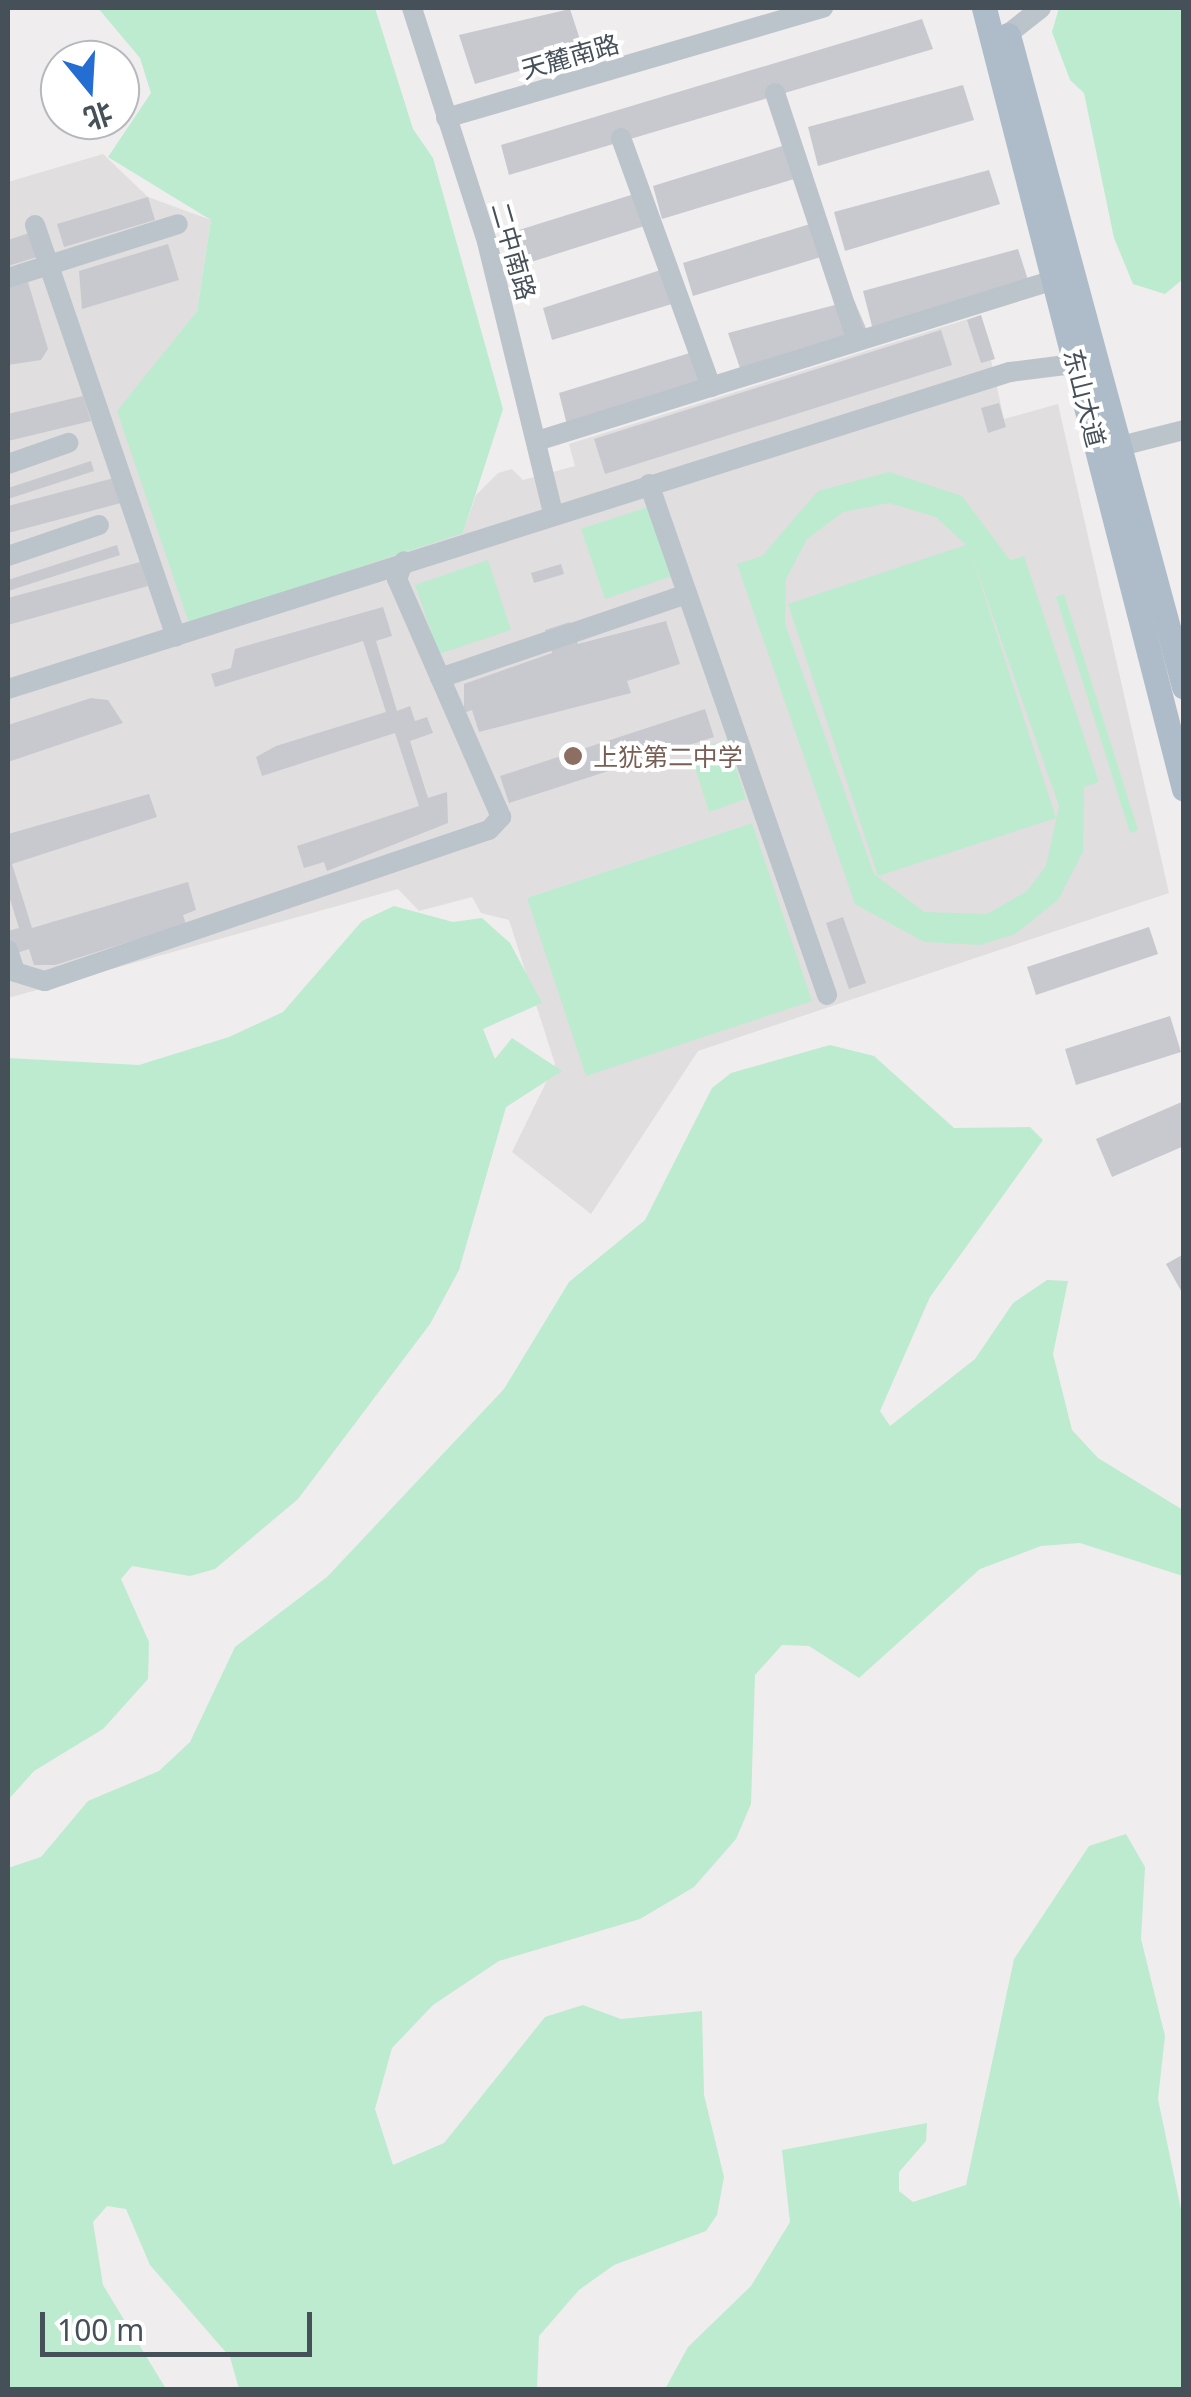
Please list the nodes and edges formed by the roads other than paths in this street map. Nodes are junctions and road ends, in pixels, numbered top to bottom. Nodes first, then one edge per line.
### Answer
1 (412, 8) edge
2 (822, 8) edge
3 (984, 8) edge
4 (1001, 8) edge
5 (1040, 8) edge
6 (1008, 34) junction
7 (774, 93) dead end
8 (446, 118) junction
9 (621, 138) dead end
10 (178, 224) dead end
11 (35, 225) dead end
12 (48, 265) junction
13 (8, 278) edge
14 (1054, 280) junction
15 (856, 341) junction
16 (1089, 362) junction
17 (711, 387) junction
18 (1184, 430) edge
19 (537, 441) junction
20 (68, 443) dead end
21 (1110, 449) junction
22 (8, 464) edge
23 (649, 484) junction
24 (552, 513) junction
25 (100, 525) dead end
26 (8, 556) edge
27 (404, 561) junction
28 (687, 594) junction
29 (176, 636) junction
30 (440, 678) junction
31 (1184, 687) edge
32 (8, 689) edge
33 (1184, 790) edge
34 (8, 950) edge
35 (828, 995) dead end

1 - 8 street, 二中南路
2 - 8 street, 天麓南路
3 - 14 main road, 东山大道
4 - 6 main road, 东山大道
5 - 6 street
6 - 16 main road, 东山大道
7 - 15 street
8 - 19 street, 二中南路
9 - 17 street
10 - 12 street
11 - 12 street
12 - 13 street
12 - 29 street
14 - 15 street
14 - 16 main road, 东山大道
15 - 17 street
16 - 21 main road, 东山大道
16 - 23 street
17 - 19 street
18 - 21 street
19 - 24 street, 二中南路
20 - 22 street
21 - 31 main road, 东山大道
21 - 33 main road, 东山大道
23 - 24 street
23 - 28 street
24 - 27 street
25 - 26 street
27 - 29 street
27 - 30 street
28 - 30 street
28 - 35 street
29 - 32 street
30 - 34 street

